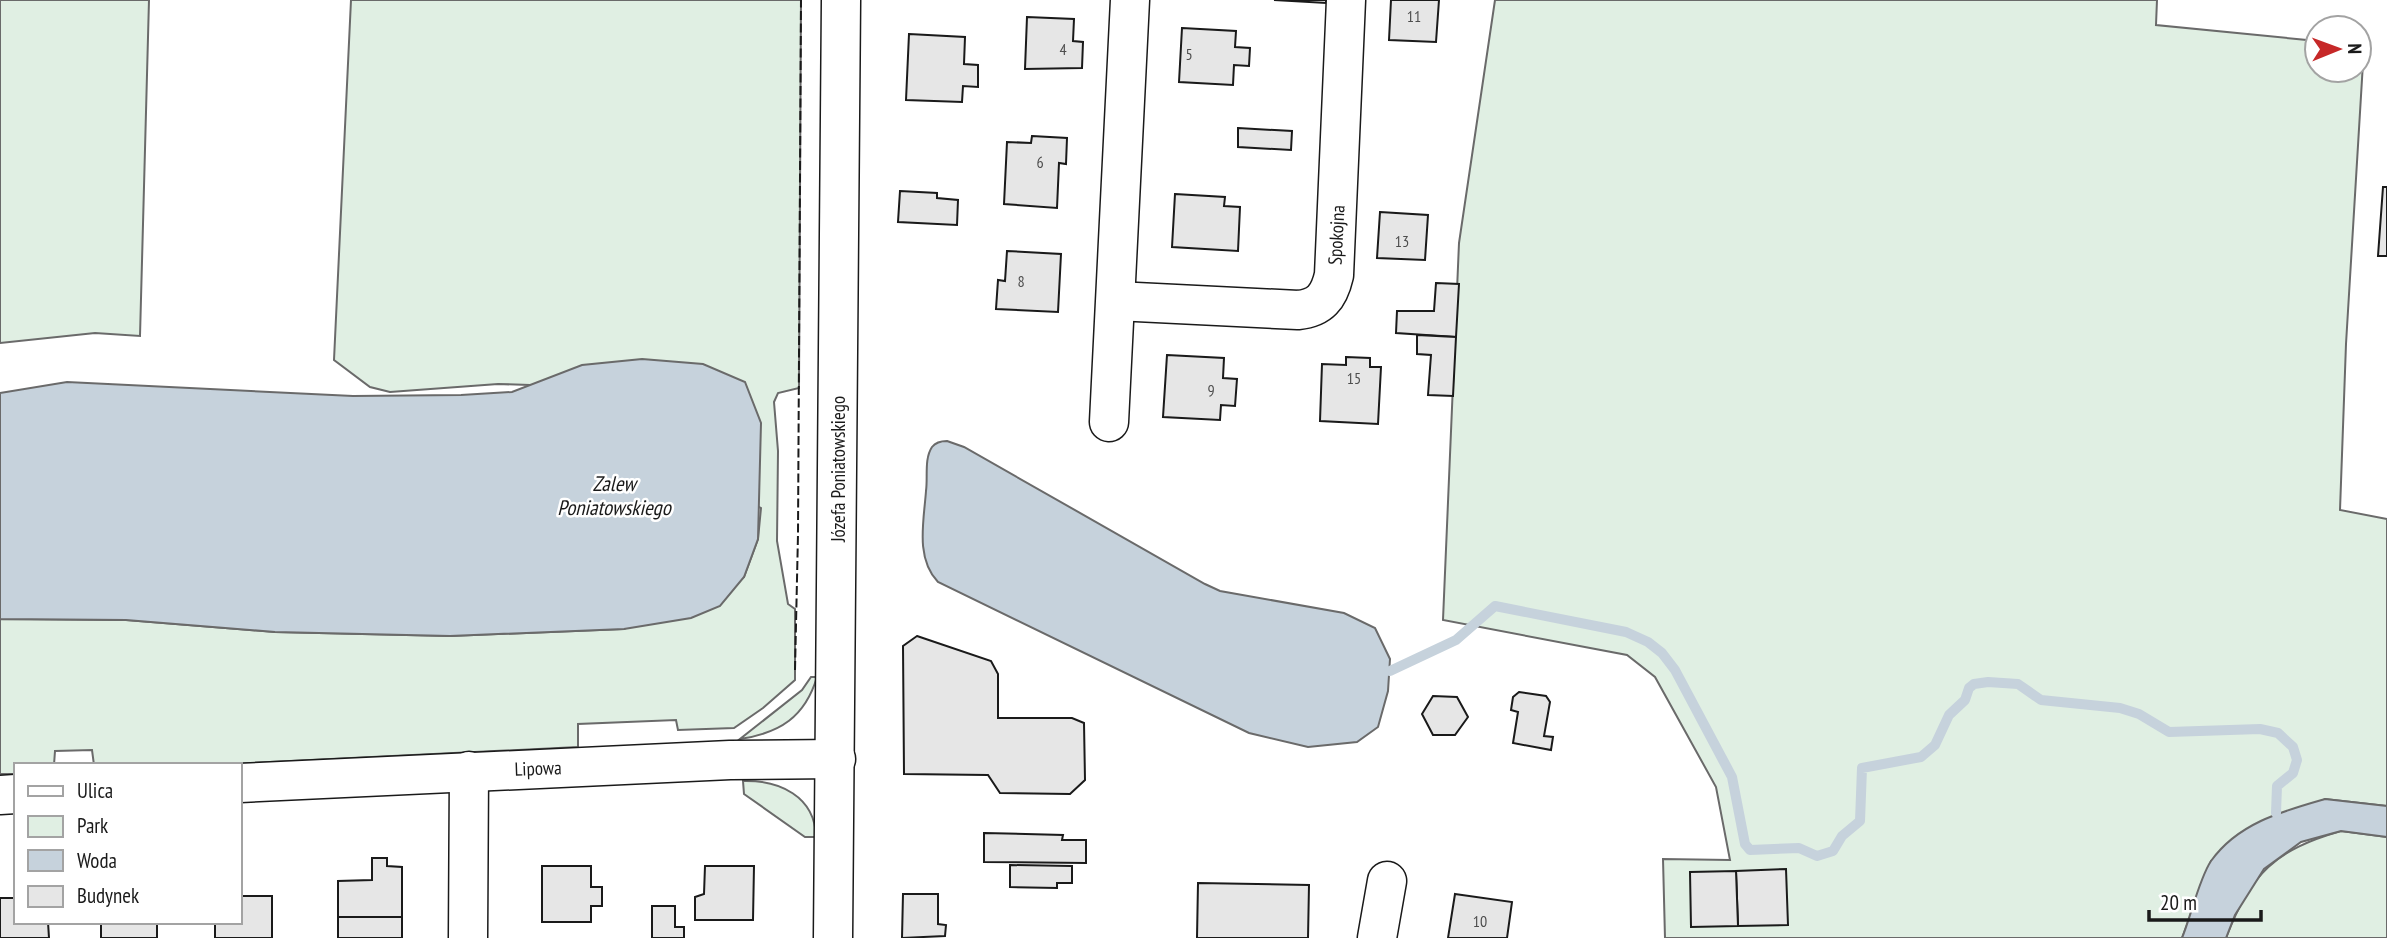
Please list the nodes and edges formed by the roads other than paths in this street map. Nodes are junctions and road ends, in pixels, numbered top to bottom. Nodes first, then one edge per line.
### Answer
1 (841, 0) edge
2 (1130, 0) edge
3 (1346, 0) edge
4 (1116, 301) junction
5 (1110, 422) dead end
6 (836, 759) junction
7 (469, 771) junction
8 (242, 783) edge
9 (1387, 881) dead end
10 (468, 938) edge
11 (834, 938) edge
12 (1377, 938) edge

1 - 6 street, Józefa Poniatowskiego
2 - 4 street
3 - 4 street, Spokojna
4 - 5 street
6 - 7 street, Lipowa
6 - 11 street, Józefa Poniatowskiego
7 - 8 street, Lipowa
7 - 10 street
9 - 12 street

